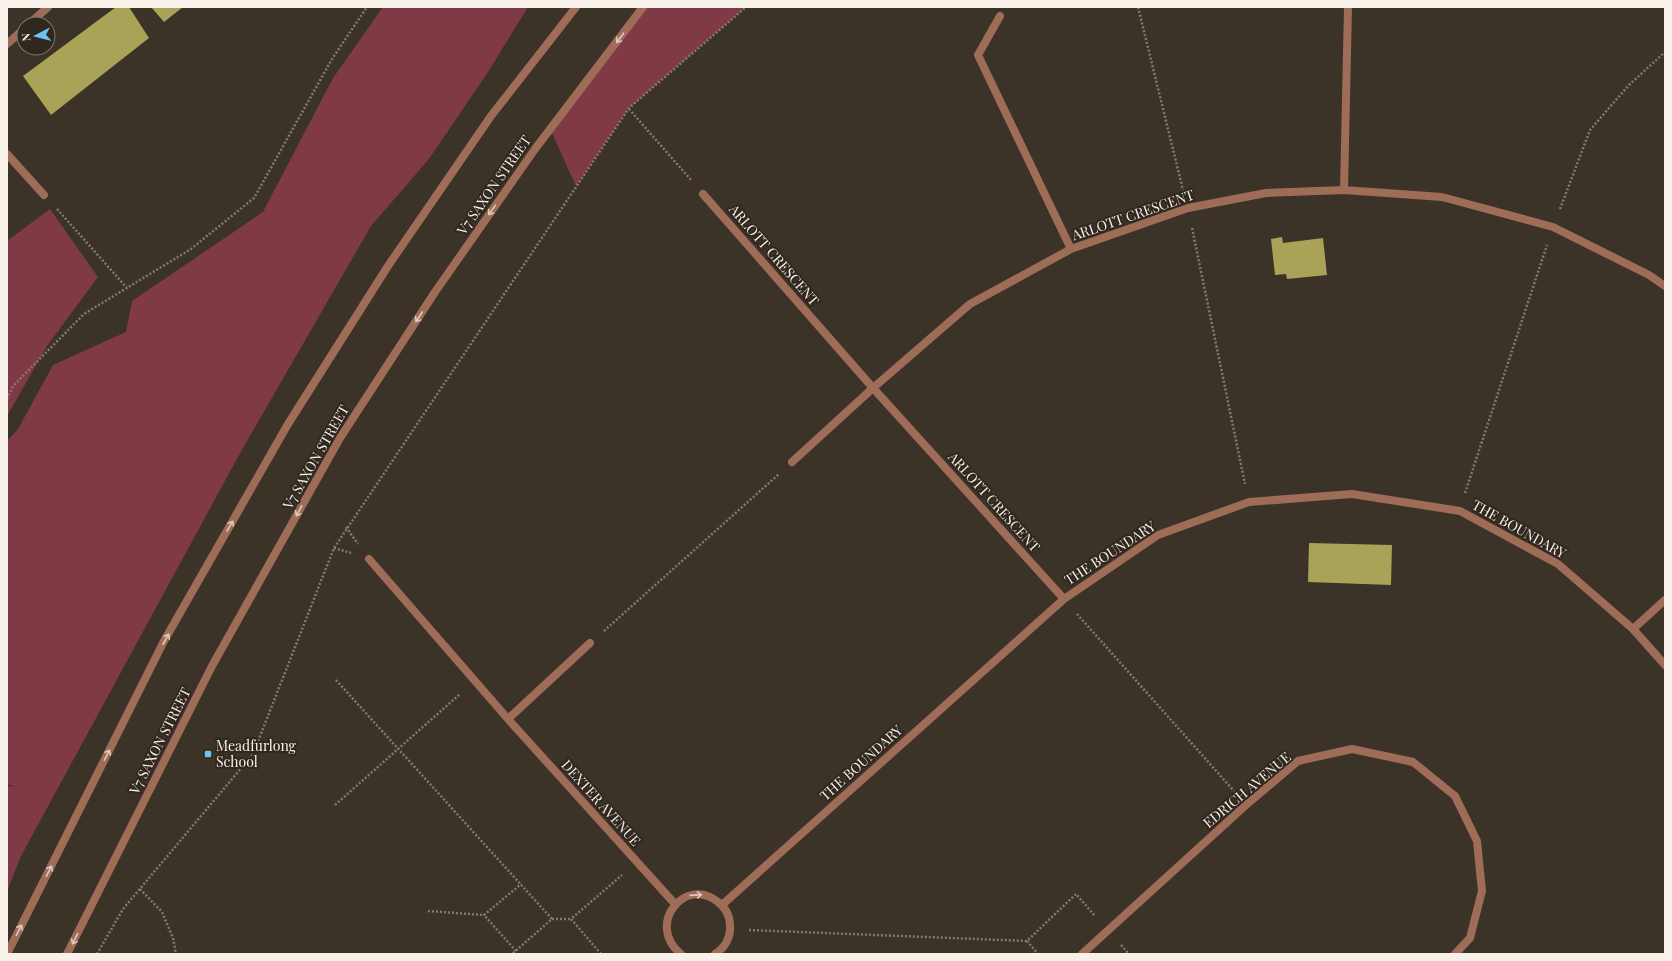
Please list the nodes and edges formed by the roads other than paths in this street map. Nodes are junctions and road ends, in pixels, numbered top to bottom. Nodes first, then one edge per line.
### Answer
1 (48, 7) edge
2 (576, 7) edge
3 (643, 7) edge
4 (1348, 7) edge
5 (38, 16) edge
6 (1000, 16) dead end
7 (16, 36) edge
8 (7, 44) edge
9 (7, 154) edge
10 (1344, 190) junction
11 (44, 194) road end
12 (703, 194) road end
13 (1071, 249) junction
14 (1665, 286) edge
15 (874, 388) junction
16 (792, 462) road end
17 (369, 559) dead end
18 (1064, 599) junction
19 (1665, 600) edge
20 (1633, 629) junction
21 (590, 644) road end
22 (1665, 665) edge
23 (508, 719) junction
24 (675, 904) junction
25 (722, 905) junction
26 (671, 951) edge
27 (719, 953) edge
28 (7, 954) edge
29 (68, 954) edge
30 (680, 954) edge
31 (1082, 954) edge
32 (1455, 954) edge

1 - 5 street
28 -> 2 street
3 -> 29 street, V7 SAXON STREET
4 - 10 street
6 - 13 street
7 - 8 street
9 - 11 street
10 - 13 street, ARLOTT CRESCENT
10 - 14 street, ARLOTT CRESCENT
12 - 15 street, ARLOTT CRESCENT
13 - 15 street, ARLOTT CRESCENT
15 - 16 street, ARLOTT CRESCENT
15 - 18 street, ARLOTT CRESCENT
17 - 23 street, DEXTER AVENUE
18 - 20 street, THE BOUNDARY
18 - 25 street, THE BOUNDARY
19 - 20 street
20 - 22 street, THE BOUNDARY
21 - 23 street
23 - 24 street, DEXTER AVENUE
24 -> 25 street
24 - 26 street
25 - 27 street
26 - 30 street
31 - 32 street, EDRICH AVENUE

